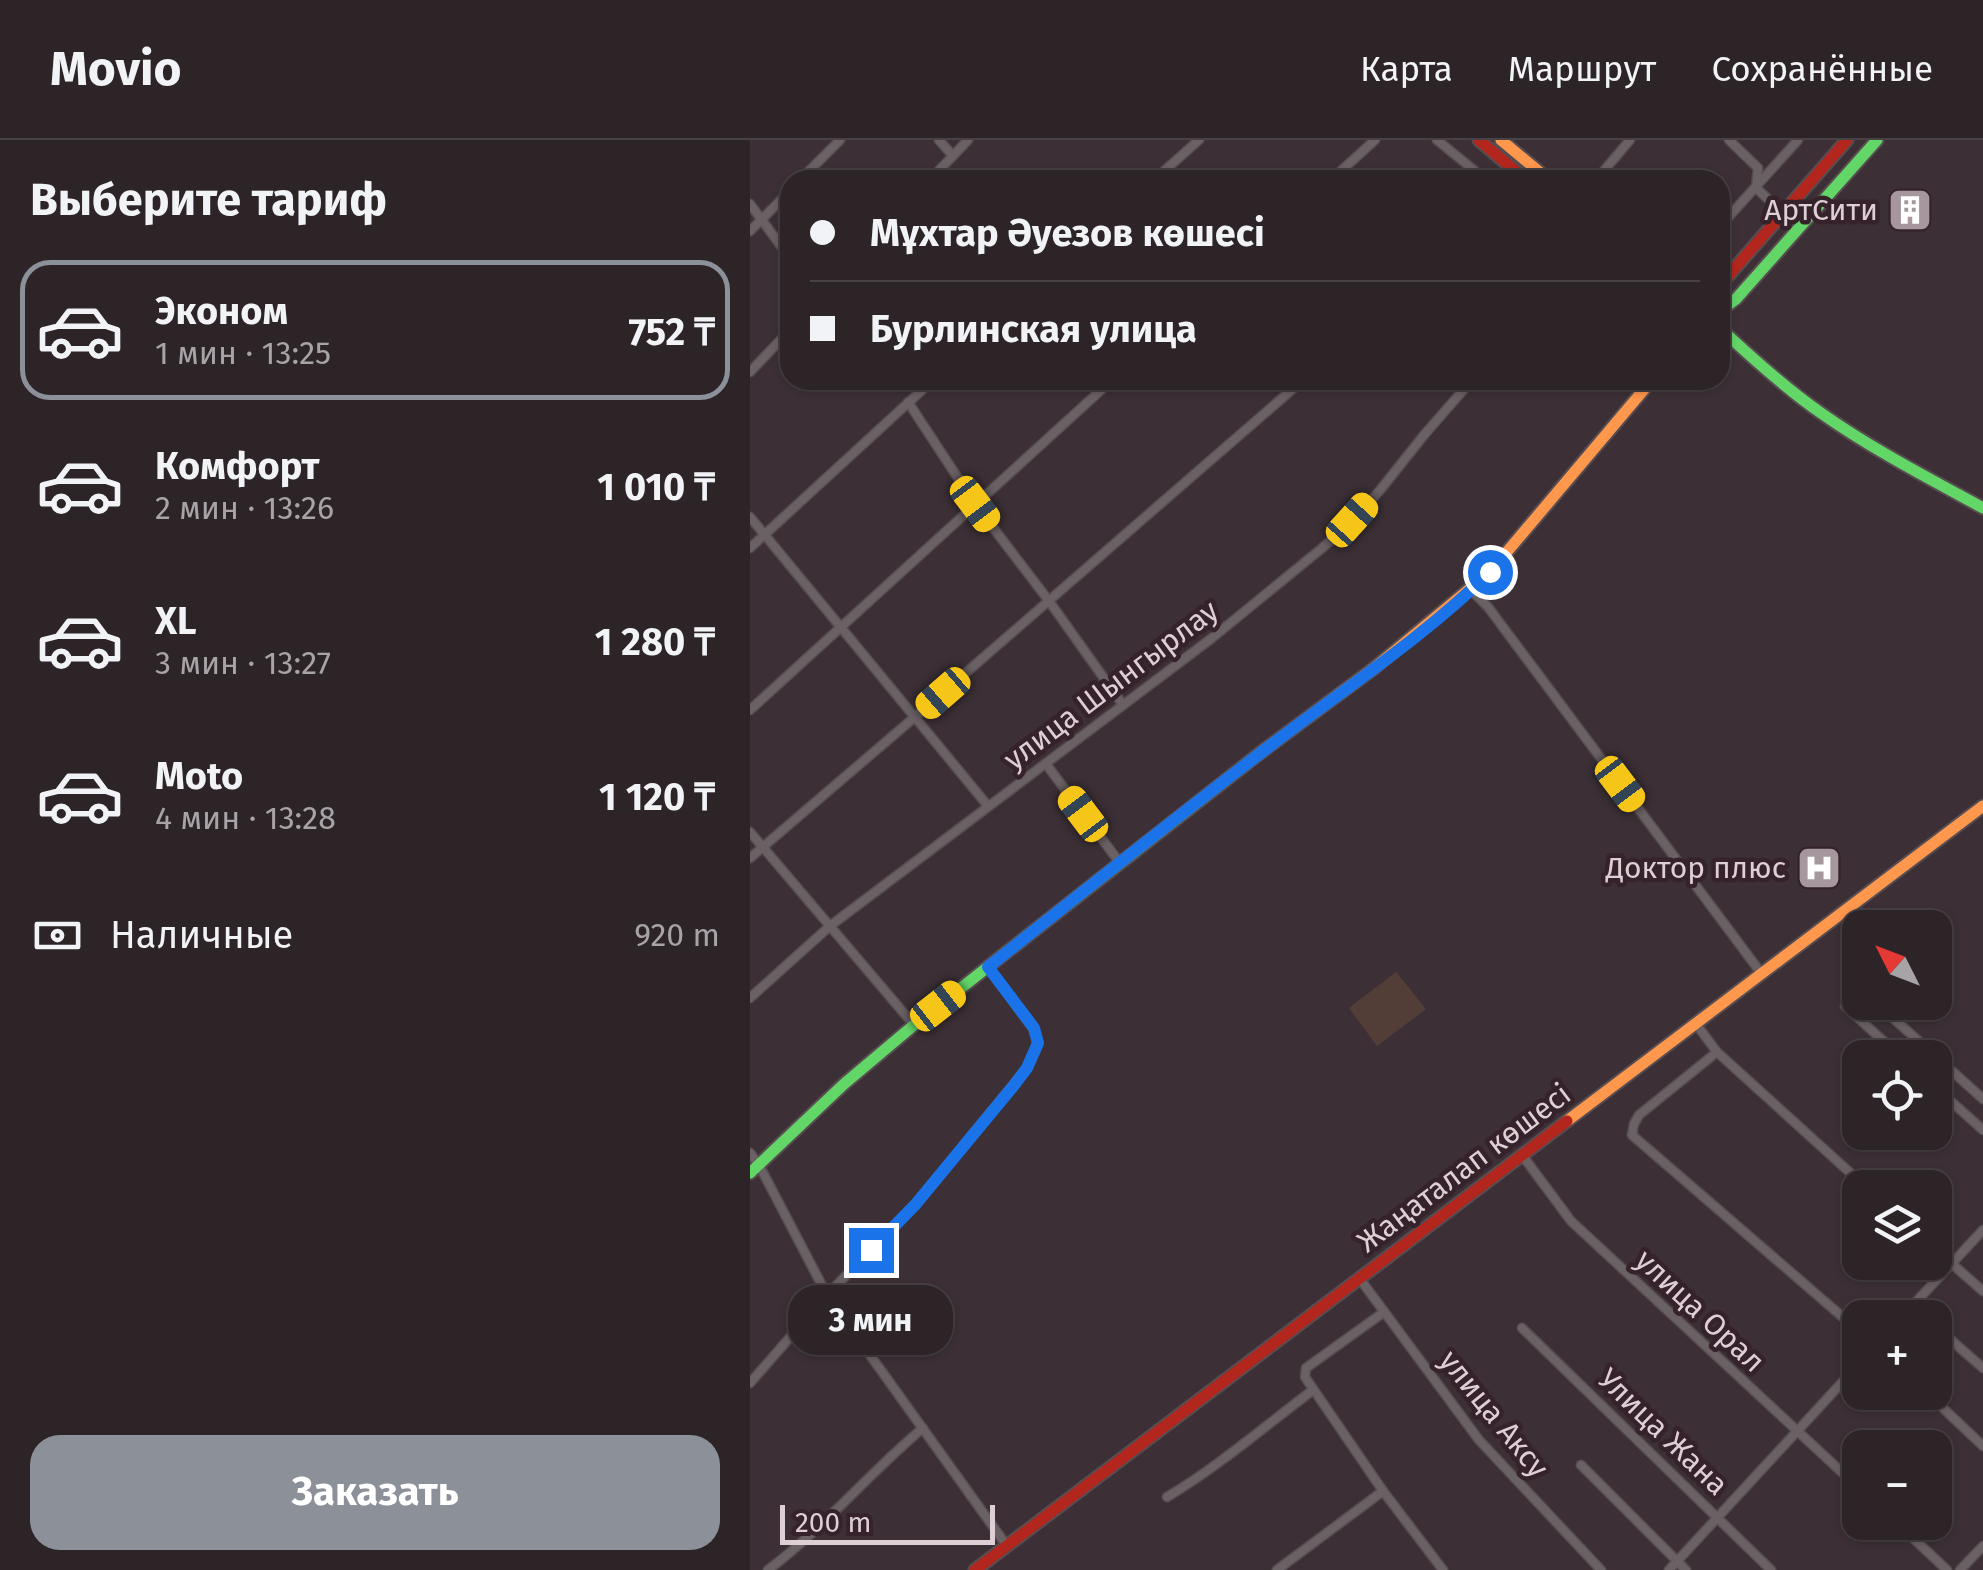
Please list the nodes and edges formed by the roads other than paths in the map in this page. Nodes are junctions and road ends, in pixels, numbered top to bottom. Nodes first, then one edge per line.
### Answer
1 (840, 140) edge
2 (940, 140) edge
3 (968, 140) edge
4 (1199, 140) edge
5 (1375, 140) edge
6 (1437, 140) edge
7 (1479, 140) edge
8 (1502, 140) edge
9 (1630, 140) edge
10 (1728, 140) edge
11 (1798, 140) edge
12 (1847, 140) edge
13 (1877, 140) edge
14 (954, 156) junction
15 (810, 170) edge
16 (940, 170) edge
17 (1165, 170) edge
18 (1342, 170) edge
19 (1474, 170) edge
20 (1514, 170) edge
21 (1537, 170) edge
22 (1604, 170) edge
23 (1756, 188) junction
24 (780, 200) edge
25 (750, 204) edge
26 (1783, 213) junction
27 (1730, 215) edge
28 (762, 219) junction
29 (750, 231) edge
30 (780, 244) edge
31 (1730, 274) edge
32 (1730, 304) edge
33 (1730, 337) edge
34 (780, 340) edge
35 (750, 372) edge
36 (921, 390) edge
37 (1101, 390) edge
38 (1291, 390) edge
39 (1463, 390) edge
40 (1644, 390) edge
41 (908, 402) junction
42 (975, 504) junction
43 (1983, 508) edge
44 (750, 516) edge
45 (765, 535) junction
46 (750, 548) edge
47 (1471, 590) junction
48 (1049, 602) junction
49 (841, 626) junction
50 (1123, 705) junction
51 (750, 710) edge
52 (916, 716) junction
53 (1046, 764) junction
54 (988, 806) junction
55 (1983, 806) edge
56 (750, 832) edge
57 (762, 846) junction
58 (750, 858) edge
59 (1120, 863) junction
60 (830, 926) junction
61 (988, 967) junction
62 (1761, 972) junction
63 (750, 998) edge
64 (1860, 1020) edge
65 (1894, 1020) dead end
66 (1696, 1024) junction
67 (914, 1025) junction
68 (1882, 1040) edge
69 (1717, 1052) junction
70 (1983, 1099) edge
71 (1952, 1102) edge
72 (1983, 1130) edge
73 (750, 1153) edge
74 (1522, 1155) junction
75 (755, 1169) edge
76 (1847, 1170) edge
77 (1983, 1230) edge
78 (1952, 1264) joint
79 (1360, 1278) junction
80 (1937, 1280) edge
81 (1983, 1291) edge
82 (827, 1295) junction
83 (1918, 1300) edge
84 (1384, 1312) junction
85 (1842, 1316) edge
86 (1522, 1328) dead end
87 (1952, 1341) edge
88 (1983, 1368) edge
89 (1842, 1383) edge
90 (750, 1384) edge
91 (1314, 1390) junction
92 (1945, 1410) edge
93 (923, 1428) junction
94 (1798, 1431) junction
95 (1983, 1446) edge
96 (1582, 1465) dead end
97 (1842, 1472) edge
98 (1383, 1491) junction
99 (1167, 1497) dead end
100 (1718, 1517) junction
101 (1915, 1540) edge
102 (1007, 1546) junction
103 (1983, 1546) edge
104 (1677, 1561) junction
105 (768, 1570) edge
106 (975, 1570) edge
107 (1278, 1570) edge
108 (1443, 1570) edge
109 (1601, 1570) edge
110 (1668, 1570) edge
111 (1686, 1570) edge
112 (1771, 1570) edge
113 (1947, 1570) edge
114 (1960, 1570) edge

1 - 15 street
2 - 14 street
3 - 14 street
4 - 17 street
5 - 18 street
6 - 19 street
7 - 20 main road
8 - 21 main road
9 - 22 street
10 - 23 street
11 - 23 street
12 - 26 main road
13 - 32 main road
14 - 16 street
23 - 26 street
23 - 27 street
24 - 28 street
25 - 28 street
26 - 31 main road
28 - 29 street
28 - 30 street
33 - 43 main road
34 - 35 street
36 - 41 street
37 - 42 street
38 - 48 street
39 - 50 street, улица Шынгырлау
40 - 47 main road
41 - 42 street
41 - 45 street
42 - 48 street
42 - 49 street
44 - 45 street
45 - 46 street
45 - 49 street
47 - 59 main road
47 - 62 street
48 - 50 street
48 - 52 street
49 - 51 street
49 - 52 street
50 - 53 street, улица Шынгырлау
52 - 54 street
52 - 57 street
53 - 54 street, улица Шынгырлау
53 - 59 street
54 - 60 street, улица Шынгырлау
55 - 62 main road, Жаңаталап көшесі
56 - 57 street
57 - 58 street
57 - 60 street
59 - 61 main road
60 - 63 street, улица Шынгырлау
60 - 67 street
61 - 67 main road
61 - 82 street
62 - 66 main road, Жаңаталап көшесі
64 - 68 street
65 - 70 street
66 - 69 street
66 - 74 main road, Жаңаталап көшесі
67 - 75 main road
69 - 76 street
69 - 85 street
71 - 72 street
73 - 75 street
74 - 79 main road, Жаңаталап көшесі
74 - 94 street, улица Орал
75 - 82 street
77 - 78 street
78 - 81 street
79 - 84 street, улица Аксу
79 - 102 main road, Жаңаталап көшесі
80 - 83 street
82 - 90 street
82 - 93 street
84 - 91 street
84 - 109 street, улица Аксу
86 - 100 street, Улица Жана
87 - 88 street
89 - 94 street
91 - 98 street
91 - 99 street
92 - 95 street
93 - 102 street
93 - 105 street
94 - 97 street, улица Орал
94 - 100 street
96 - 104 street
98 - 107 street
98 - 108 street
100 - 104 street
100 - 112 street, Улица Жана
101 - 113 street
102 - 106 main road, Жаңаталап көшесі
103 - 114 street
104 - 110 street
104 - 111 street

